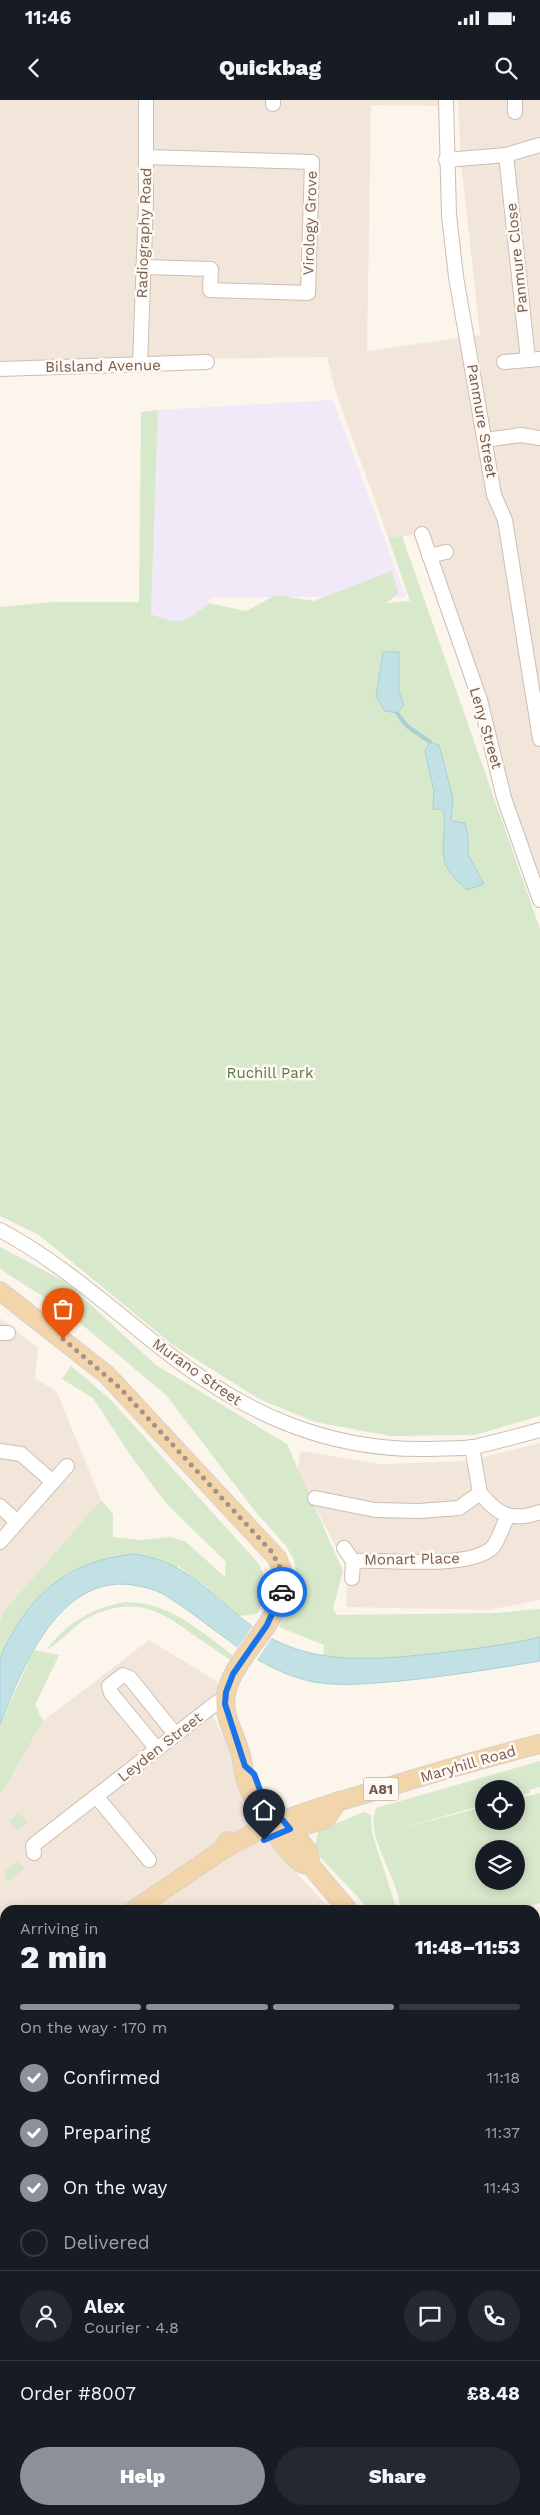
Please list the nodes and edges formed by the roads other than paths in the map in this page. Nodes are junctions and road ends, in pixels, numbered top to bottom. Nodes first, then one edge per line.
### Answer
1 (146, 100) edge
2 (446, 100) edge
3 (540, 145) edge
4 (506, 155) junction
5 (146, 157) junction
6 (446, 160) junction
7 (143, 267) junction
8 (534, 360) edge
9 (207, 362) dead end
10 (504, 362) dead end
11 (140, 365) junction
12 (0, 368) edge
13 (540, 438) edge
14 (485, 440) junction
15 (422, 534) dead end
16 (446, 552) dead end
17 (429, 556) junction
18 (540, 739) edge
19 (540, 900) edge
20 (0, 1230) edge
21 (0, 1291) edge
22 (540, 1430) edge
23 (472, 1447) junction
24 (0, 1451) edge
25 (67, 1466) dead end
26 (53, 1482) junction
27 (480, 1493) junction
28 (315, 1498) dead end
29 (0, 1506) edge
30 (540, 1512) edge
31 (508, 1516) junction
32 (17, 1522) junction
33 (0, 1542) edge
34 (344, 1548) dead end
35 (354, 1561) junction
36 (352, 1578) dead end
37 (225, 1702) junction
38 (175, 1734) junction
39 (540, 1744) edge
40 (157, 1749) junction
41 (96, 1796) junction
42 (338, 1801) junction
43 (276, 1822) junction
44 (34, 1853) dead end
45 (149, 1860) dead end
46 (141, 1905) edge
47 (344, 1905) edge

1 - 5 street, Radiography Road
2 - 6 street, Panmure Street
3 - 4 street
4 - 6 street
4 - 8 street, Panmure Close
5 - 7 street, Radiography Road
5 - 7 street, Virology Grove
6 - 14 street, Panmure Street
7 - 11 street, Radiography Road
8 - 10 street, Panmure Close
9 - 11 street, Bilsland Avenue
11 - 12 street, Bilsland Avenue
13 - 14 street
14 - 18 street, Panmure Street
15 - 17 street, Leny Street
16 - 17 street
17 - 19 street, Leny Street
20 - 23 street, Murano Street
21 - 37 main road
22 - 23 street, Murano Street
23 - 27 street
24 - 26 street
25 - 26 street
26 - 32 street
27 - 28 street
27 - 31 street
29 - 32 street
30 - 31 street
31 - 35 street, Monart Place
32 - 33 street
34 - 35 street, Monart Place
35 - 36 street, Monart Place
37 - 38 street, Leyden Street
37 - 43 main road
38 - 40 street, Leyden Street
38 - 40 street
39 - 42 main road, Maryhill Road / A81
40 - 41 street, Leyden Street
41 - 44 street, Leyden Street
41 - 45 street
42 - 43 main road, Maryhill Road / A81
42 - 43 main road, Maryhill Road / A81
43 - 46 main road, Maryhill Road / A81
43 - 47 main road

